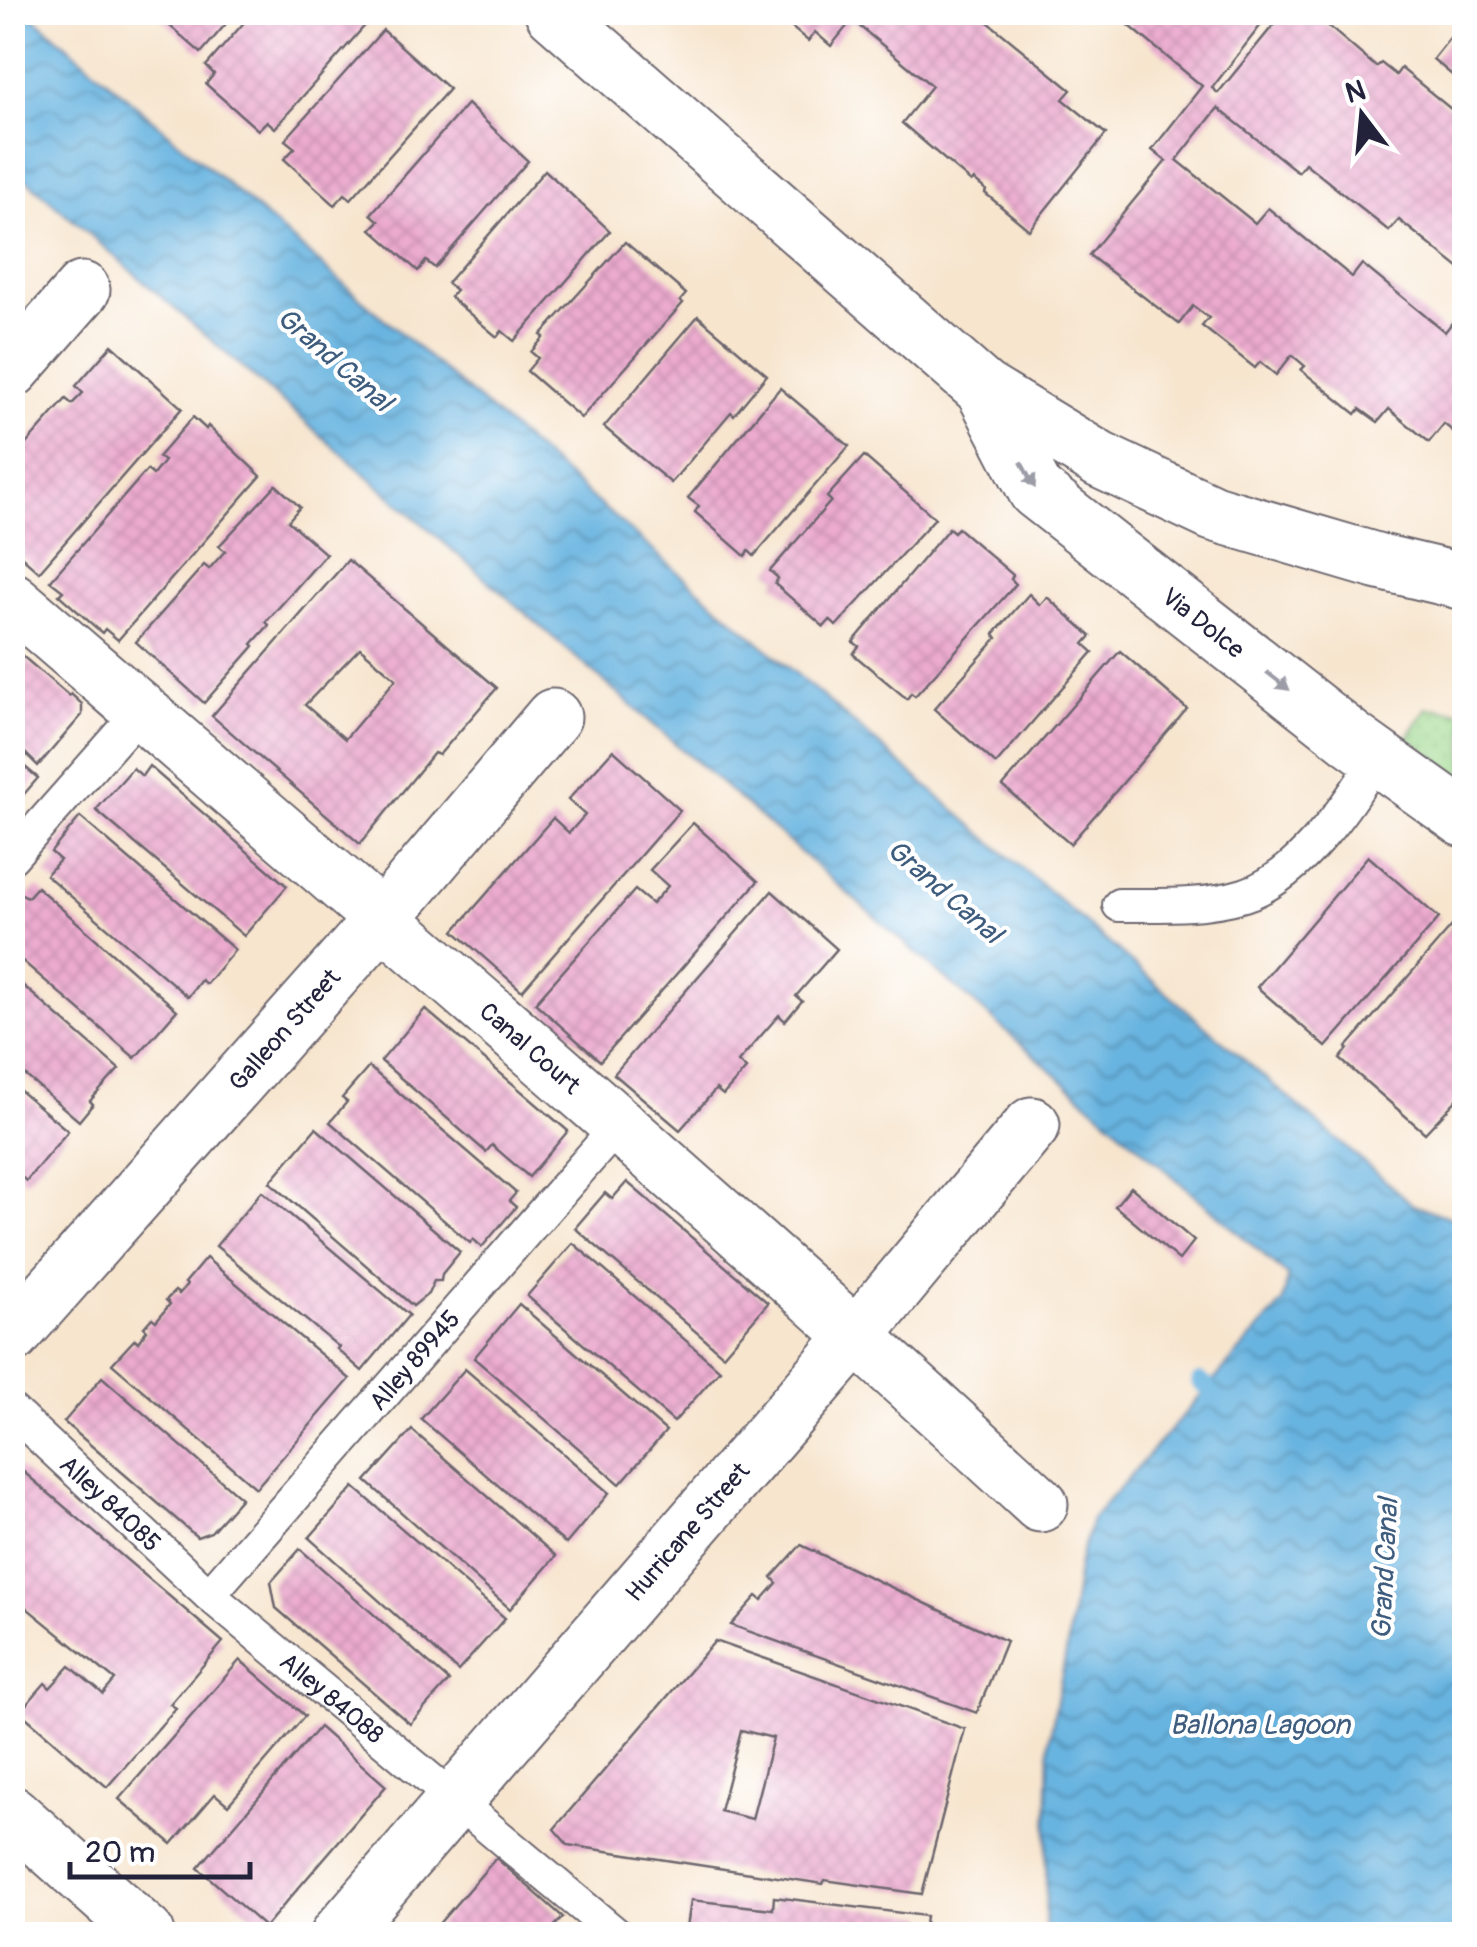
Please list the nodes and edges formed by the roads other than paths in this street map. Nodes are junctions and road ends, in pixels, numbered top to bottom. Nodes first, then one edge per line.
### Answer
1 (553, 12) edge
2 (82, 290) dead end
3 (12, 370) edge
4 (983, 389) junction
5 (1464, 582) edge
6 (12, 600) edge
7 (141, 711) junction
8 (553, 718) dead end
9 (1378, 757) junction
10 (1464, 819) edge
11 (12, 856) edge
12 (1119, 905) dead end
13 (383, 918) junction
14 (1032, 1125) dead end
15 (618, 1126) junction
16 (857, 1335) junction
17 (12, 1336) edge
18 (12, 1412) edge
19 (1040, 1504) dead end
20 (210, 1594) junction
21 (456, 1802) junction
22 (12, 1814) edge
23 (148, 1934) edge
24 (339, 1934) edge
25 (616, 1934) edge

1 - 4 street, Via Dolce
2 - 3 street
4 - 5 street, Via Dolce
4 -> 9 street, Via Dolce
6 - 7 street, Canal Court
7 - 11 lane
7 - 13 street, Canal Court
8 - 13 street, Galleon Street
9 - 10 street, Via Dolce
9 - 12 lane
13 - 15 street, Canal Court
13 - 17 street, Galleon Street
14 - 16 street, Hurricane Street
15 - 16 street, Canal Court
15 - 20 lane, Alley 89945
16 - 19 street, Canal Court
16 - 21 street, Hurricane Street
18 - 20 lane, Alley 84085
20 - 21 lane, Alley 84088
21 - 24 street, Hurricane Street
21 - 25 lane, Alley 84088
22 - 23 street

